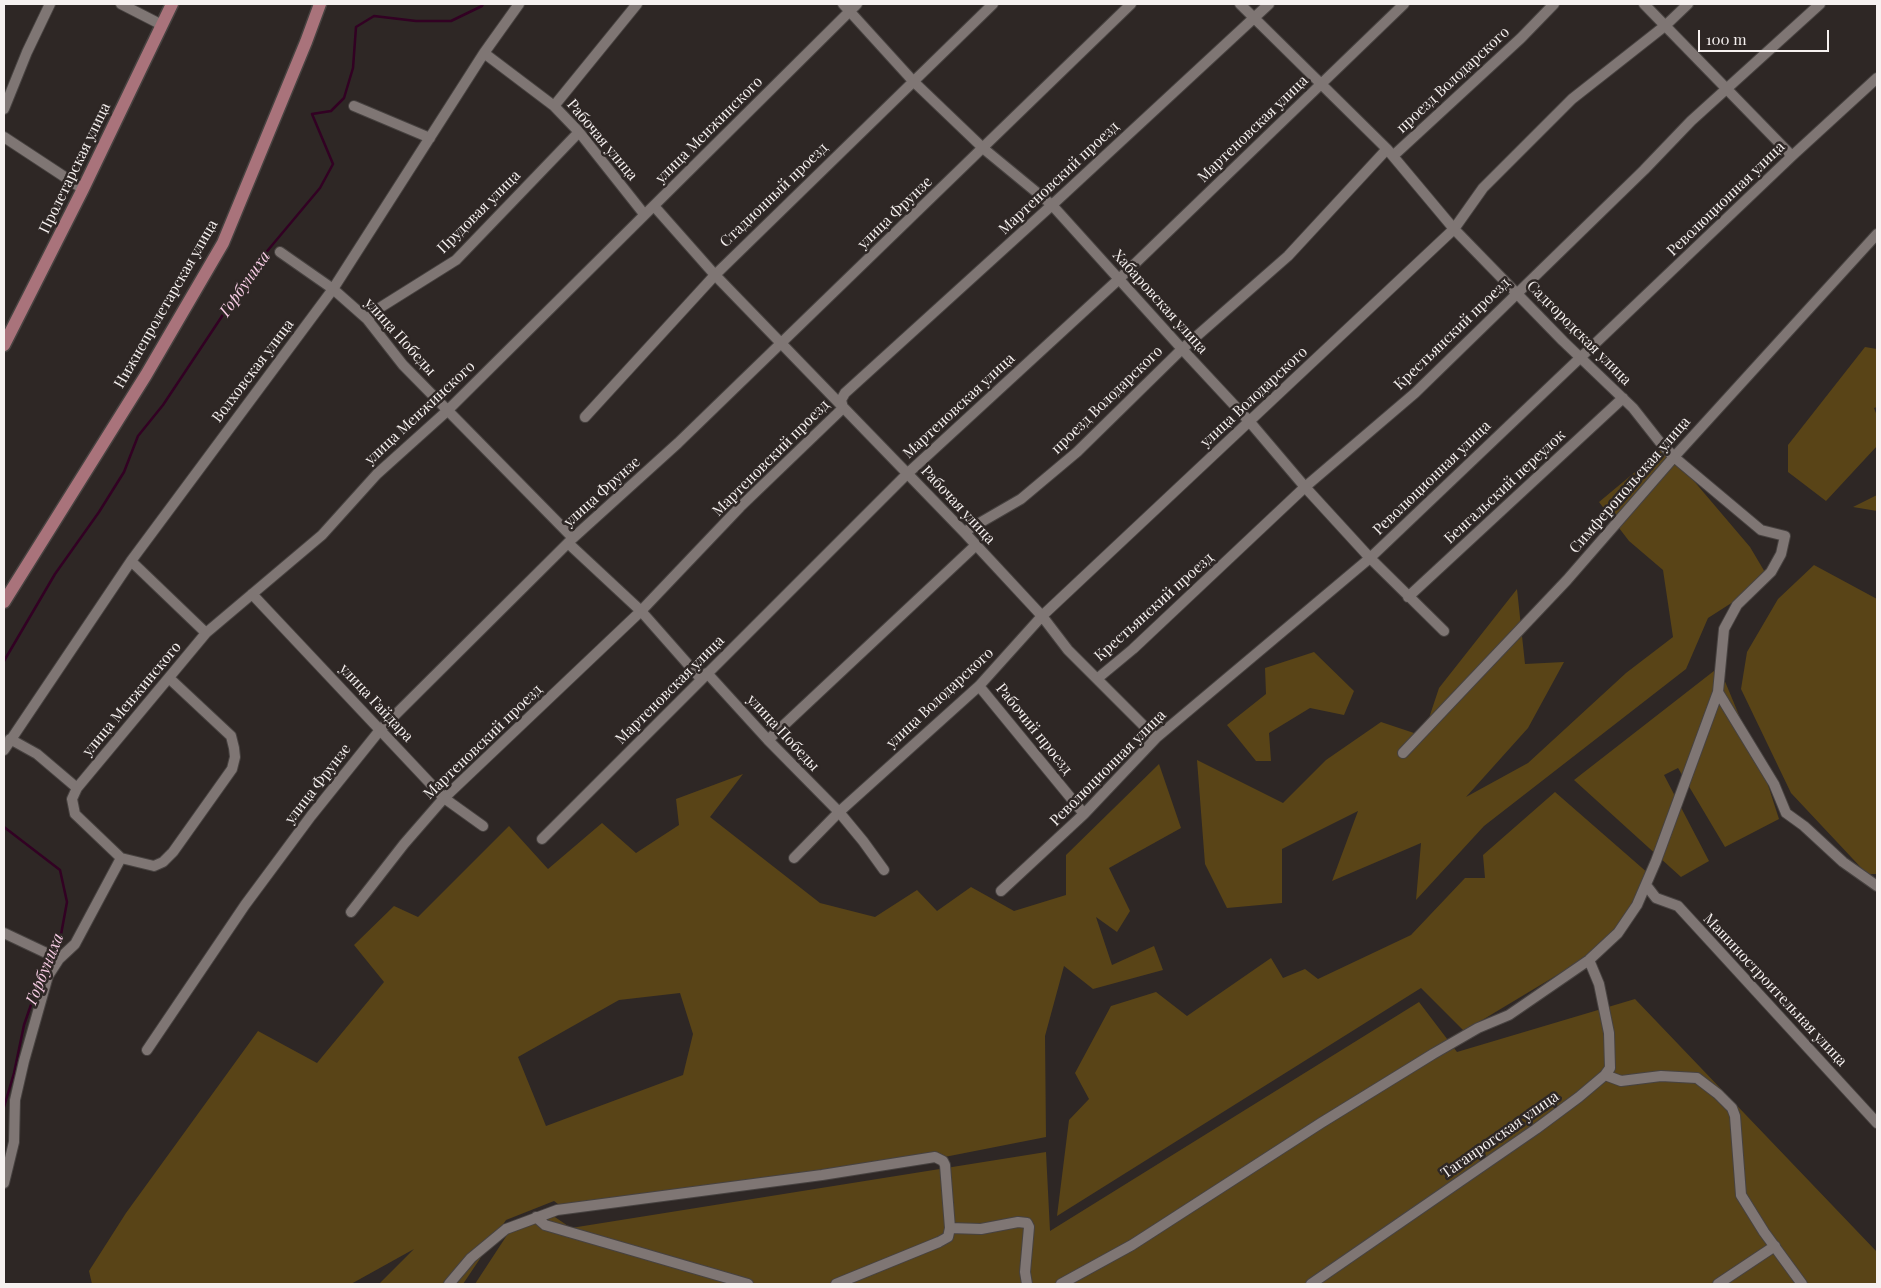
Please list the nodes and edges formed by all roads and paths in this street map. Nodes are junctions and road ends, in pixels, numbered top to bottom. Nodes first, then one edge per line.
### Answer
1 (50, 4) edge
2 (121, 4) edge
3 (172, 4) edge
4 (320, 4) edge
5 (520, 4) edge
6 (637, 4) edge
7 (993, 4) edge
8 (1132, 4) edge
9 (1240, 4) edge
10 (1269, 4) edge
11 (1404, 4) edge
12 (1554, 4) edge
13 (1644, 4) edge
14 (1688, 4) edge
15 (1820, 4) edge
16 (850, 6) edge
17 (1254, 19) junction
18 (162, 24) junction
19 (1666, 25) junction
20 (484, 53) junction
21 (1877, 78) edge
22 (912, 81) junction
23 (1322, 83) junction
24 (1727, 87) junction
25 (354, 106) dead end
26 (554, 106) junction
27 (4, 110) edge
28 (579, 132) junction
29 (4, 138) edge
30 (430, 138) junction
31 (984, 149) junction
32 (1390, 152) junction
33 (1792, 156) junction
34 (83, 189) junction
35 (1052, 205) junction
36 (654, 206) junction
37 (644, 214) junction
38 (1454, 229) junction
39 (1877, 234) edge
40 (280, 252) dead end
41 (715, 275) junction
42 (1119, 279) junction
43 (333, 289) junction
44 (1518, 292) junction
45 (367, 319) junction
46 (780, 344) junction
47 (4, 345) edge
48 (1182, 350) junction
49 (1581, 357) junction
50 (1623, 398) junction
51 (843, 408) junction
52 (447, 411) junction
53 (585, 417) dead end
54 (1249, 421) junction
55 (1674, 457) junction
56 (907, 474) junction
57 (1305, 487) junction
58 (964, 532) junction
59 (571, 541) junction
60 (976, 546) junction
61 (1370, 558) junction
62 (131, 560) junction
63 (252, 594) junction
64 (1408, 597) junction
65 (4, 602) edge
66 (641, 611) junction
67 (1042, 616) junction
68 (1444, 631) dead end
69 (206, 633) junction
70 (704, 676) junction
71 (169, 678) junction
72 (1098, 678) junction
73 (979, 686) junction
74 (1718, 692) junction
75 (380, 730) junction
76 (1156, 738) junction
77 (10, 739) junction
78 (768, 740) junction
79 (4, 750) edge
80 (1402, 753) dead end
81 (77, 788) junction
82 (444, 798) junction
83 (839, 812) junction
84 (1084, 814) junction
85 (483, 826) dead end
86 (542, 839) dead end
87 (121, 858) junction
88 (794, 858) dead end
89 (884, 870) dead end
90 (1646, 885) junction
91 (1877, 886) edge
92 (1001, 891) dead end
93 (351, 912) dead end
94 (4, 933) edge
95 (59, 959) junction
96 (1590, 960) junction
97 (148, 1050) dead end
98 (1605, 1075) junction
99 (1877, 1123) edge
100 (4, 1183) edge
101 (536, 1217) junction
102 (950, 1228) junction
103 (1775, 1246) junction
104 (450, 1284) edge
105 (748, 1284) edge
106 (836, 1284) edge
107 (1027, 1284) edge
108 (1061, 1284) edge
109 (1311, 1284) edge
110 (1718, 1284) edge
111 (1802, 1284) edge

1 - 27 street
2 - 18 street
3 - 18 main road, Пролетарская улица
4 - 65 main road, Нижнепролетарская улица
5 - 20 street, Волховская улица
6 - 26 street
7 - 22 street, Стадионный проезд
8 - 31 street, улица Фрунзе
9 - 17 street, Садгородская улица
10 - 17 street, Мартеновский проезд
11 - 23 street, Мартеновская улица
12 - 32 street, проезд Володарского
13 - 19 street
14 - 19 street, улица Володарского
15 - 24 street, Крестьянский проезд
16 - 22 street, Хабаровская улица
16 - 36 street, улица Менжинского
17 - 23 street, Садгородская улица
17 - 35 street, Мартеновский проезд
18 - 34 main road, Пролетарская улица
19 - 24 street
19 - 38 street, улица Володарского
20 - 26 street, Рабочая улица
20 - 30 street, Волховская улица
21 - 33 street, Революционная улица
22 - 31 street, Хабаровская улица
22 - 41 street, Стадионный проезд
23 - 32 street, Садгородская улица
23 - 42 street, Мартеновская улица
24 - 33 street
24 - 44 street, Крестьянский проезд
25 - 30 street
26 - 28 street, Рабочая улица
28 - 37 street, Рабочая улица
28 - 45 street, Прудовая улица
29 - 34 street
30 - 43 street, Волховская улица
31 - 35 street, Хабаровская улица
31 - 46 street, улица Фрунзе
32 - 38 street, Садгородская улица
32 - 48 street, проезд Володарского
33 - 49 street, Революционная улица
34 - 47 main road, Пролетарская улица
35 - 42 street, Хабаровская улица
35 - 51 street, Мартеновский проезд
36 - 37 street, улица Менжинского
36 - 41 street, Рабочая улица
37 - 52 street, улица Менжинского
38 - 44 street, Садгородская улица
38 - 54 street, улица Володарского
39 - 55 street, Симферопольская улица
40 - 43 street, улица Победы
41 - 46 street, Рабочая улица
41 - 53 street, Стадионный проезд
42 - 48 street, Хабаровская улица
42 - 56 street, Мартеновская улица
43 - 45 street, улица Победы
43 - 62 street, Волховская улица
44 - 49 street, Садгородская улица
44 - 57 street, Крестьянский проезд
45 - 52 street, улица Победы
46 - 51 street, Рабочая улица
46 - 59 street, улица Фрунзе
48 - 54 street, Хабаровская улица
48 - 58 street, проезд Володарского
49 - 50 street, Садгородская улица
49 - 61 street, Революционная улица
50 - 55 street, Садгородская улица
50 - 64 street, Бенгальский переулок
51 - 56 street, Рабочая улица
51 - 66 street, Мартеновский проезд
52 - 59 street, улица Победы
52 - 63 street, улица Менжинского
54 - 57 street, Хабаровская улица
54 - 67 street, улица Володарского
55 - 74 street, Садгородская улица
55 - 80 street, Симферопольская улица
56 - 58 street, Рабочая улица
56 - 70 street, Мартеновская улица
57 - 61 street, Хабаровская улица
57 - 72 street, Крестьянский проезд
58 - 60 street, Рабочая улица
59 - 66 street, улица Победы
59 - 75 street, улица Фрунзе
60 - 67 street, Рабочая улица
60 - 78 street
61 - 64 street, Хабаровская улица
61 - 76 street, Революционная улица
62 - 69 street
62 - 77 street, Волховская улица
63 - 69 street, улица Менжинского
63 - 75 street, улица Гайдара
64 - 68 street, Хабаровская улица
66 - 70 street, улица Победы
66 - 82 street, Мартеновский проезд
67 - 72 street, Рабочая улица
67 - 73 street, улица Володарского
69 - 71 street, улица Менжинского
70 - 78 street, улица Победы
70 - 86 street, Мартеновская улица
71 - 81 street, улица Менжинского
71 - 87 street
72 - 76 street, Рабочая улица
73 - 83 street, улица Володарского
73 - 84 street, Рабочий проезд
74 - 90 street
74 - 91 street
75 - 82 street, улица Гайдара
75 - 97 street, улица Фрунзе
76 - 84 street, Революционная улица
77 - 79 street, Волховская улица
77 - 81 street
78 - 83 street, улица Победы
81 - 87 street
82 - 85 street, улица Гайдара
82 - 93 street, Мартеновский проезд
83 - 88 street, улица Володарского
83 - 89 street, улица Победы
84 - 92 street, Революционная улица
87 - 95 street
90 - 96 street
90 - 99 street, Машиностроительная улица
94 - 95 street
95 - 100 street
96 - 98 street
96 - 108 street
98 - 103 street
98 - 109 street, Таганрогская улица
101 - 102 street
101 - 104 street
101 - 105 street
102 - 106 street
102 - 107 street
103 - 110 street
103 - 111 street

